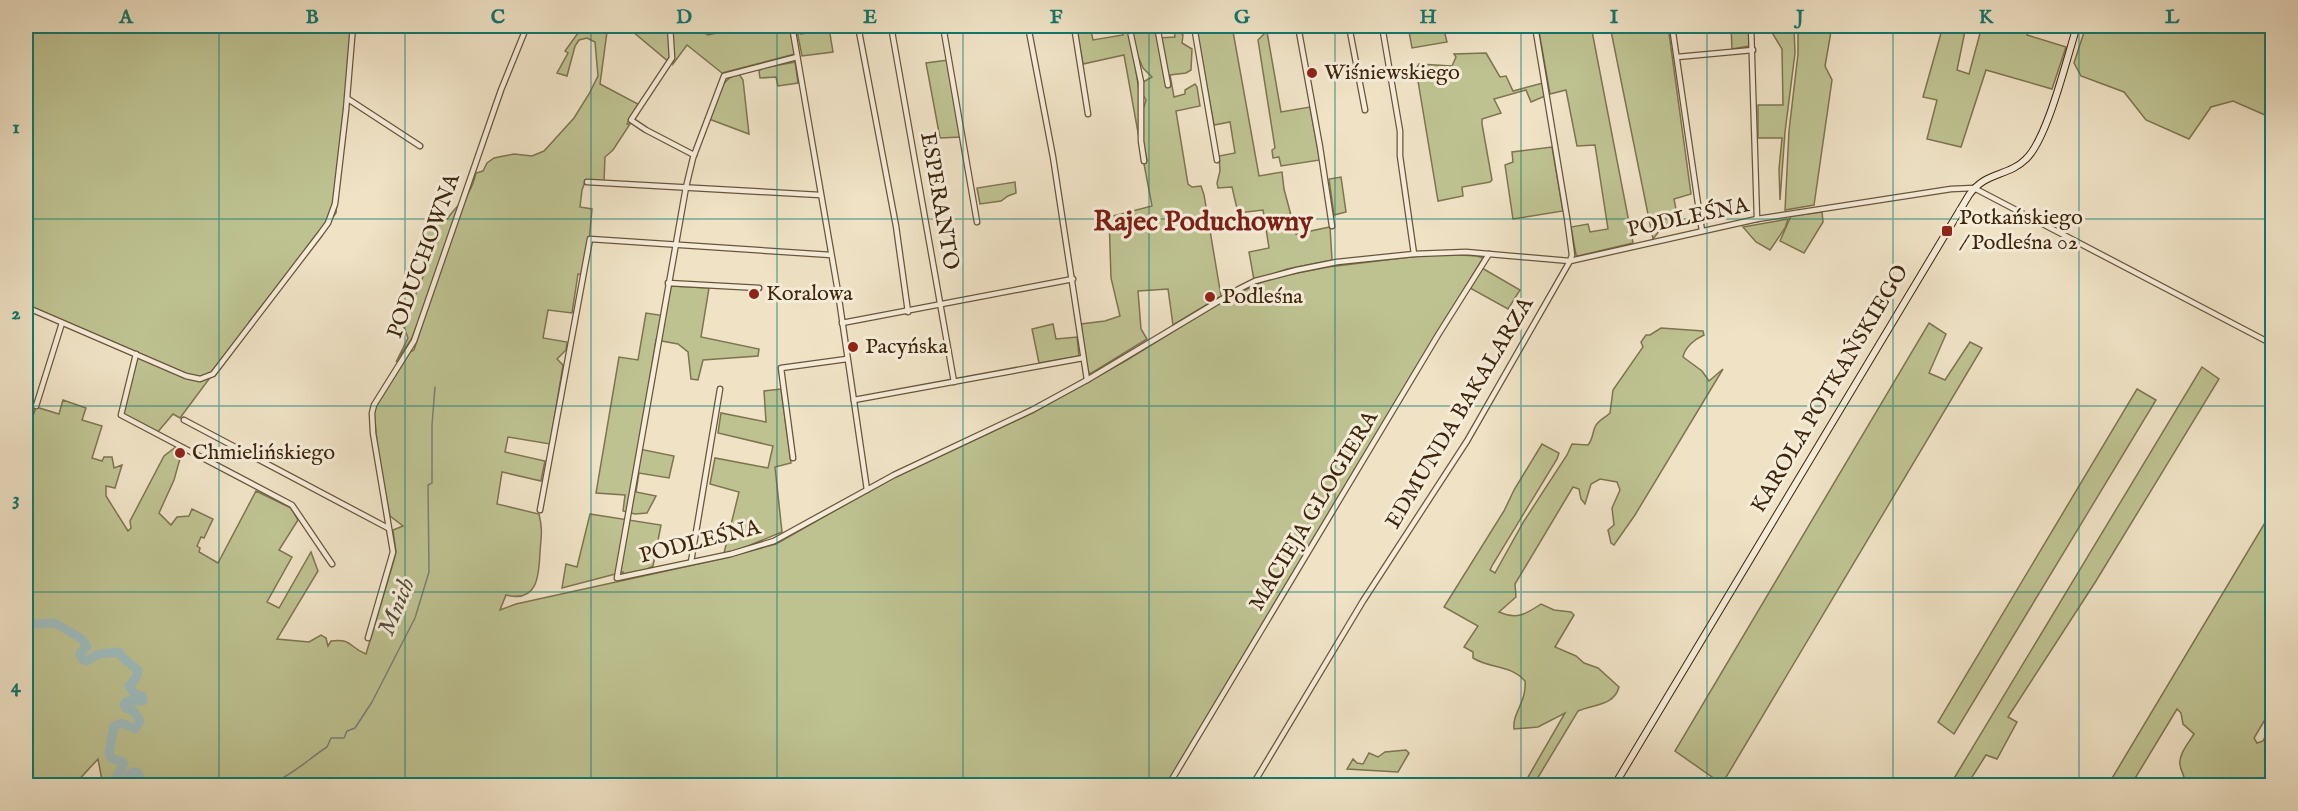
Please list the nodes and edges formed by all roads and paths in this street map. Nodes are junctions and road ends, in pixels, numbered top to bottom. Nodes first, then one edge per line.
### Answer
1 (353, 26) edge
2 (527, 26) edge
3 (670, 26) edge
4 (792, 26) edge
5 (858, 26) edge
6 (891, 26) edge
7 (944, 26) edge
8 (1028, 26) edge
9 (1074, 26) edge
10 (1129, 26) edge
11 (1157, 26) edge
12 (1194, 26) edge
13 (1298, 26) edge
14 (1349, 26) edge
15 (1382, 26) edge
16 (1535, 26) edge
17 (1672, 26) edge
18 (1751, 26) edge
19 (2077, 26) edge
20 (1753, 50) junction
21 (797, 57) junction
22 (1677, 57) junction
23 (1168, 85) dead end
24 (348, 99) junction
25 (1365, 110) dead end
26 (1088, 114) dead end
27 (420, 146) dead end
28 (694, 155) junction
29 (1217, 160) dead end
30 (1144, 161) dead end
31 (587, 182) dead end
32 (686, 187) junction
33 (1974, 188) junction
34 (820, 195) junction
35 (1757, 219) junction
36 (977, 222) dead end
37 (1332, 226) dead end
38 (1702, 231) junction
39 (675, 244) junction
40 (1414, 254) junction
41 (1489, 254) junction
42 (831, 255) junction
43 (1570, 261) junction
44 (1073, 279) junction
45 (668, 283) junction
46 (759, 288) dead end
47 (940, 305) junction
48 (26, 307) edge
49 (908, 312) junction
50 (62, 323) junction
51 (842, 323) junction
52 (2272, 344) edge
53 (136, 354) junction
54 (1083, 358) junction
55 (847, 359) junction
56 (1087, 380) junction
57 (954, 382) junction
58 (720, 389) dead end
59 (854, 400) junction
60 (36, 406) dead end
61 (184, 420) dead end
62 (793, 459) dead end
63 (867, 490) junction
64 (540, 510) dead end
65 (388, 528) junction
66 (692, 562) junction
67 (333, 564) dead end
68 (368, 638) dead end
69 (1167, 786) edge
70 (1252, 786) edge
71 (1614, 786) edge

1 - 24 street
2 - 65 street, PODUCHOWNA
3 - 28 street
4 - 21 street
5 - 49 street
6 - 47 street, ESPERANTO
7 - 36 street
8 - 44 street
9 - 26 street
10 - 30 street
11 - 23 street
12 - 29 street
13 - 37 street
14 - 25 street
15 - 40 street
16 - 43 street
17 - 22 street
18 - 20 street
19 - 33 street, KAROLA POTKAŃSKIEGO
20 - 22 street
20 - 35 street
21 - 28 street
21 - 34 street
22 - 38 street
24 - 27 street
24 - 53 street
28 - 32 street
31 - 32 street
32 - 34 street
32 - 39 street
33 - 35 street, PODLEŚNA
33 - 52 street
33 - 71 street, KAROLA POTKAŃSKIEGO
34 - 42 street
35 - 38 street, PODLEŚNA
38 - 43 street, PODLEŚNA
39 - 42 street
39 - 45 street
39 - 64 street
40 - 41 street, PODLEŚNA
40 - 56 street, PODLEŚNA
41 - 43 street, PODLEŚNA
41 - 69 street, MACIEJA GLOGIERA
42 - 51 street
43 - 70 street, EDMUNDA BAKALARZA
44 - 47 street
44 - 54 street
45 - 46 street
45 - 66 street, PODLEŚNA
47 - 49 street
47 - 57 street, ESPERANTO
48 - 50 street
49 - 51 street
50 - 53 street
50 - 60 street
51 - 55 street
53 - 67 street
54 - 56 street
54 - 57 street
55 - 59 street
55 - 62 street
56 - 63 street, PODLEŚNA
57 - 59 street
58 - 66 street
59 - 63 street
61 - 65 street
63 - 66 street, PODLEŚNA
65 - 68 street, PODUCHOWNA

